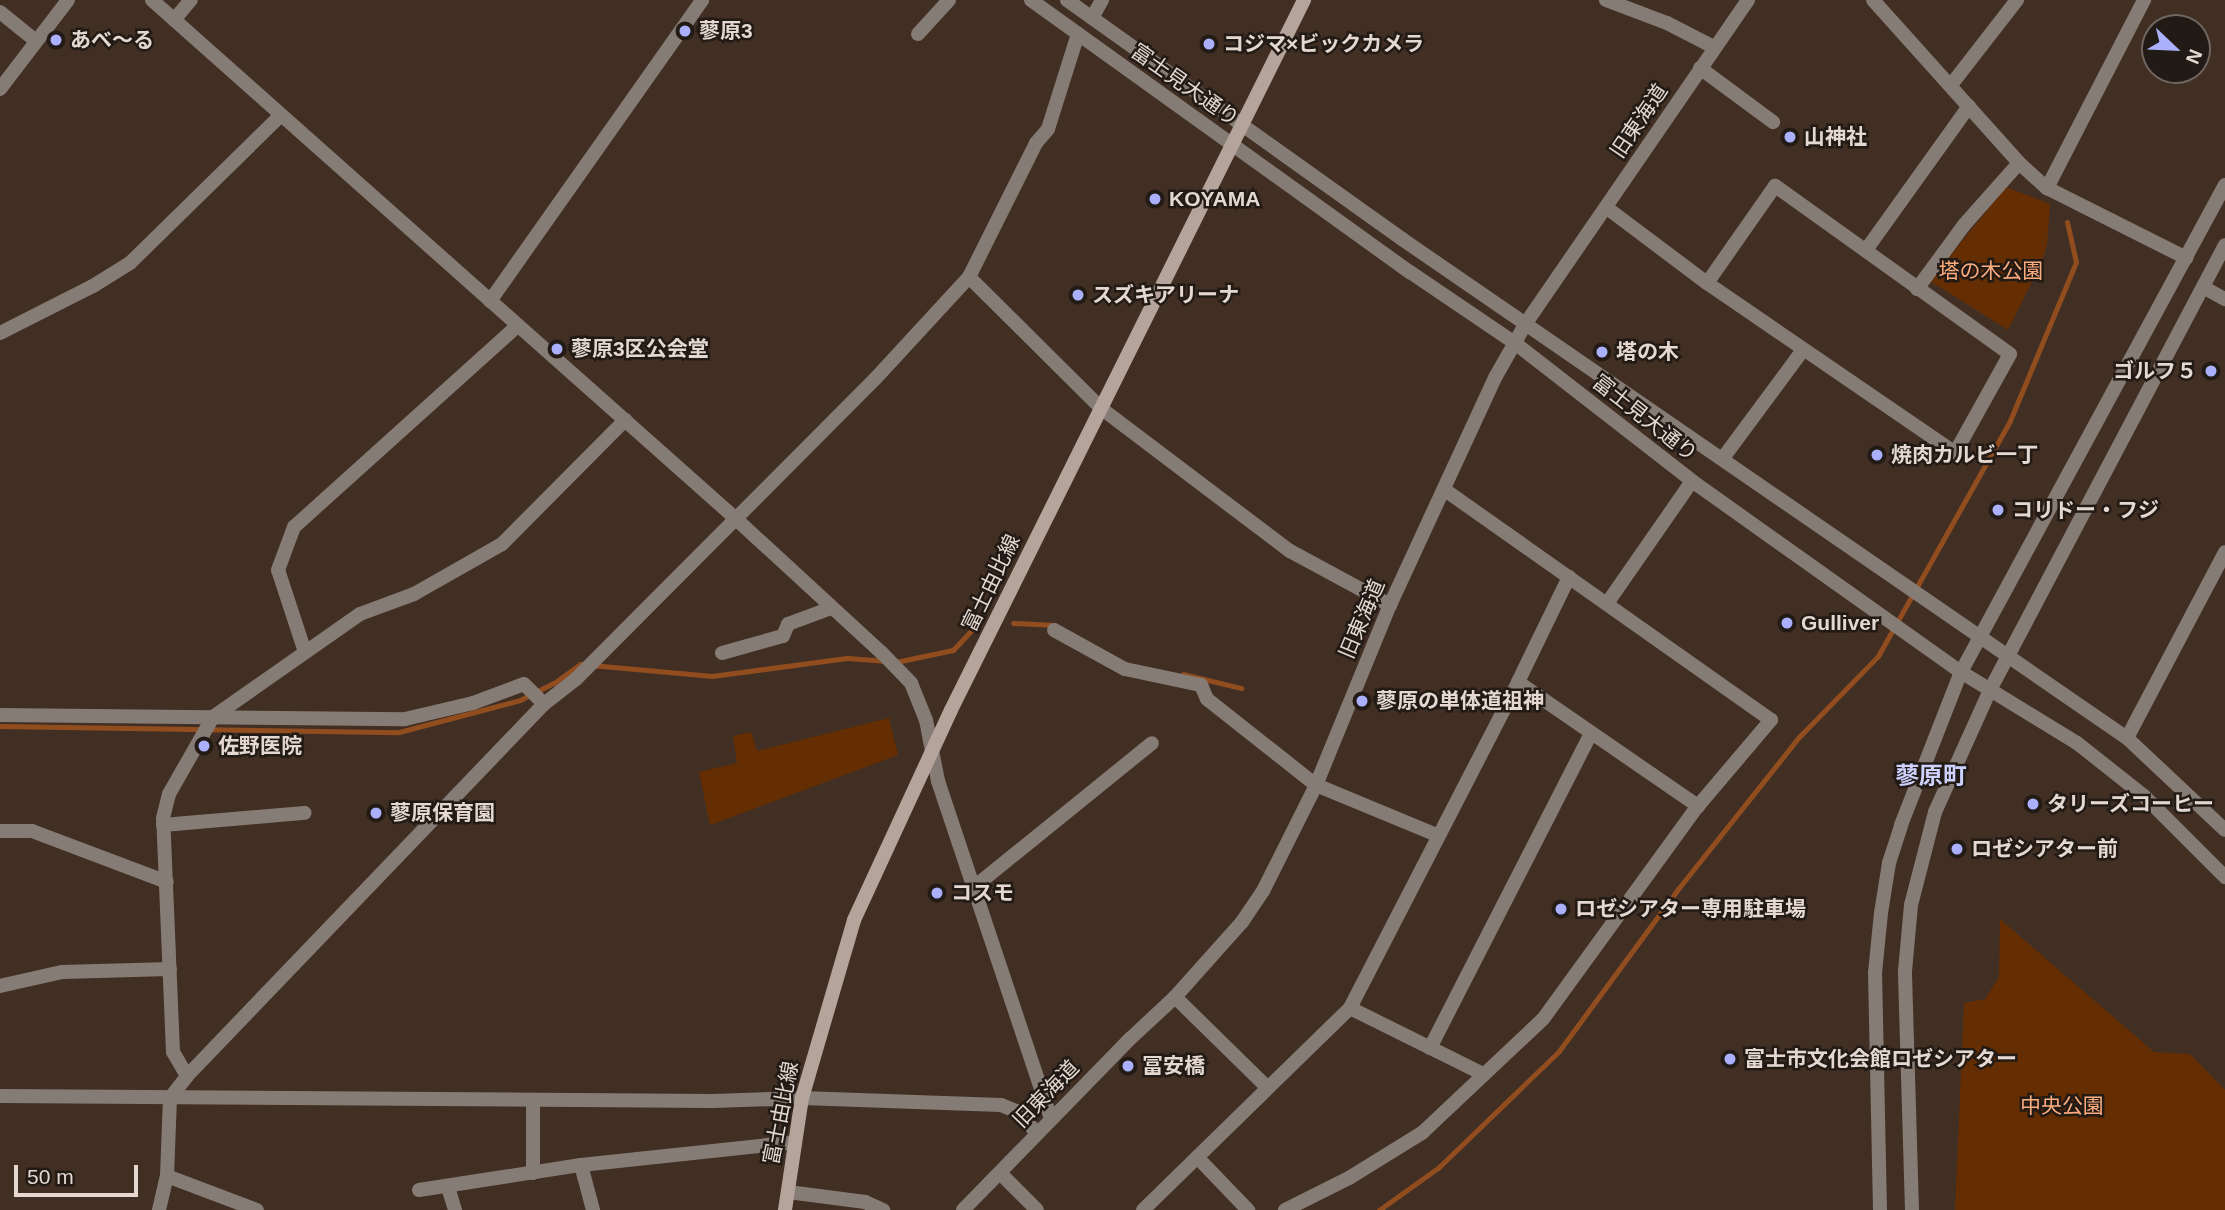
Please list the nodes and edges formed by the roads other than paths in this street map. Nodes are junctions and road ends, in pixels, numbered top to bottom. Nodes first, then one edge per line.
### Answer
1 (68, 0) edge
2 (152, 0) edge
3 (191, 0) edge
4 (702, 0) edge
5 (949, 0) edge
6 (1031, 0) edge
7 (1067, 0) edge
8 (1102, 0) edge
9 (1304, 0) edge
10 (1605, 0) edge
11 (1748, 0) edge
12 (2017, 0) edge
13 (2144, 0) edge
14 (1878, 2) edge
15 (0, 12) edge
16 (1092, 18) junction
17 (174, 20) junction
18 (918, 34) dead end
19 (1078, 34) junction
20 (36, 41) junction
21 (1714, 47) junction
22 (1700, 68) junction
23 (1951, 85) junction
24 (0, 89) edge
25 (1969, 106) junction
26 (280, 116) junction
27 (1773, 121) dead end
28 (1242, 125) junction
29 (1233, 144) junction
30 (2019, 163) junction
31 (2225, 185) edge
32 (2046, 188) junction
33 (1606, 208) junction
34 (2225, 245) edge
35 (1866, 250) junction
36 (2186, 258) junction
37 (969, 277) junction
38 (1707, 283) junction
39 (2203, 287) junction
40 (1917, 289) junction
41 (2225, 299) edge
42 (490, 301) junction
43 (1526, 323) junction
44 (517, 326) junction
45 (0, 332) edge
46 (1515, 343) junction
47 (1803, 350) junction
48 (1102, 409) junction
49 (625, 420) junction
50 (1723, 458) junction
51 (1692, 481) junction
52 (1445, 489) junction
53 (735, 518) junction
54 (2225, 552) edge
55 (1569, 577) junction
56 (1608, 602) junction
57 (1390, 605) junction
58 (831, 608) junction
59 (1054, 630) dead end
60 (1980, 638) junction
61 (305, 652) junction
62 (722, 653) dead end
63 (2008, 655) junction
64 (1961, 672) junction
65 (1518, 682) junction
66 (1990, 690) junction
67 (544, 704) junction
68 (0, 715) edge
69 (213, 717) junction
70 (1591, 733) junction
71 (2127, 738) junction
72 (1152, 743) dead end
73 (932, 750) junction
74 (1316, 785) junction
75 (1698, 806) junction
76 (304, 813) dead end
77 (163, 825) junction
78 (2225, 830) edge
79 (0, 831) edge
80 (1437, 835) junction
81 (2225, 877) edge
82 (167, 882) junction
83 (973, 888) junction
84 (170, 969) junction
85 (0, 986) edge
86 (1175, 997) junction
87 (1350, 1008) junction
88 (1430, 1048) junction
89 (1483, 1074) junction
90 (187, 1076) junction
91 (1268, 1088) junction
92 (0, 1096) edge
93 (170, 1098) junction
94 (802, 1098) junction
95 (533, 1100) junction
96 (1051, 1119) junction
97 (1037, 1133) junction
98 (795, 1142) junction
99 (1197, 1157) junction
100 (581, 1165) junction
101 (533, 1173) junction
102 (1000, 1173) junction
103 (167, 1176) junction
104 (448, 1187) junction
105 (419, 1190) dead end
106 (788, 1192) junction
107 (1912, 1203) edge
108 (159, 1210) edge
109 (257, 1210) edge
110 (455, 1210) edge
111 (593, 1210) edge
112 (785, 1210) edge
113 (883, 1210) edge
114 (963, 1210) edge
115 (1037, 1210) edge
116 (1143, 1210) edge
117 (1248, 1210) edge
118 (1285, 1210) edge
119 (1880, 1210) edge

1 - 20 street
2 - 17 street
3 - 17 street
4 - 42 street
5 - 18 street
6 - 19 street, 富士見大通り
7 - 16 street, 富士見大通り
8 - 16 street
9 - 28 main road, 富士由比線
10 - 21 street
11 - 21 street, 旧東海道
12 - 23 street
13 - 32 street
14 - 23 street
15 - 20 street
16 - 28 street, 富士見大通り
17 - 26 street
19 - 29 street, 富士見大通り
19 - 37 street
20 - 24 street
21 - 22 street, 旧東海道
22 - 27 street
22 - 33 street, 旧東海道
23 - 25 street
25 - 30 street
25 - 35 street
26 - 42 street
26 - 45 street
28 - 29 main road, 富士由比線
28 - 43 street, 富士見大通り
29 - 46 street, 富士見大通り
29 - 48 main road, 富士由比線
30 - 32 street
30 - 40 street
31 - 36 street
32 - 36 street
33 - 38 street
33 - 43 street, 旧東海道
34 - 39 street
35 - 38 street
35 - 40 street
36 - 60 street
37 - 48 street
37 - 53 street
38 - 47 street
39 - 41 street
39 - 63 street
40 - 47 street
42 - 44 street
43 - 46 street, 旧東海道
43 - 50 street, 富士見大通り
44 - 49 street
44 - 61 street
46 - 51 street, 富士見大通り
46 - 52 street, 旧東海道
47 - 50 street
48 - 57 street
48 - 73 main road, 富士由比線
49 - 53 street
49 - 61 street
50 - 60 street, 富士見大通り
51 - 56 street
51 - 64 street, 富士見大通り
52 - 55 street
52 - 57 street, 旧東海道
53 - 58 street
53 - 67 street
54 - 71 street
55 - 56 street
55 - 65 street
56 - 75 street
57 - 74 street, 旧東海道
58 - 62 street
58 - 73 street
59 - 74 street
60 - 63 street, 富士見大通り
60 - 64 street
61 - 69 street
63 - 66 street
63 - 71 street, 富士見大通り
64 - 66 street, 富士見大通り
64 - 119 street
65 - 70 street
65 - 80 street
66 - 81 street, 富士見大通り
66 - 107 street
67 - 69 street
67 - 90 street
68 - 69 street
69 - 77 street
70 - 75 street
70 - 88 street
71 - 78 street, 富士見大通り
72 - 83 street
73 - 83 street
73 - 94 main road, 富士由比線
74 - 80 street
74 - 86 street, 旧東海道
75 - 89 street
76 - 77 street
77 - 82 street
79 - 82 street
80 - 87 street
82 - 84 street
83 - 96 street
84 - 85 street
84 - 90 street
86 - 91 street
86 - 96 street, 旧東海道
87 - 88 street
87 - 91 street
88 - 89 street
89 - 118 street
90 - 93 street
91 - 99 street
92 - 93 street
93 - 95 street
93 - 103 street
94 - 95 street
94 - 97 street
94 - 98 main road, 富士由比線
95 - 101 street
96 - 97 street, 旧東海道
97 - 102 street, 旧東海道
98 - 100 street
98 - 106 main road, 富士由比線
99 - 116 street
99 - 117 street
100 - 101 street
100 - 111 street
101 - 104 street
102 - 114 street, 旧東海道
102 - 115 street
103 - 108 street
103 - 109 street
104 - 105 street
104 - 110 street
106 - 112 main road, 富士由比線
106 - 113 street

